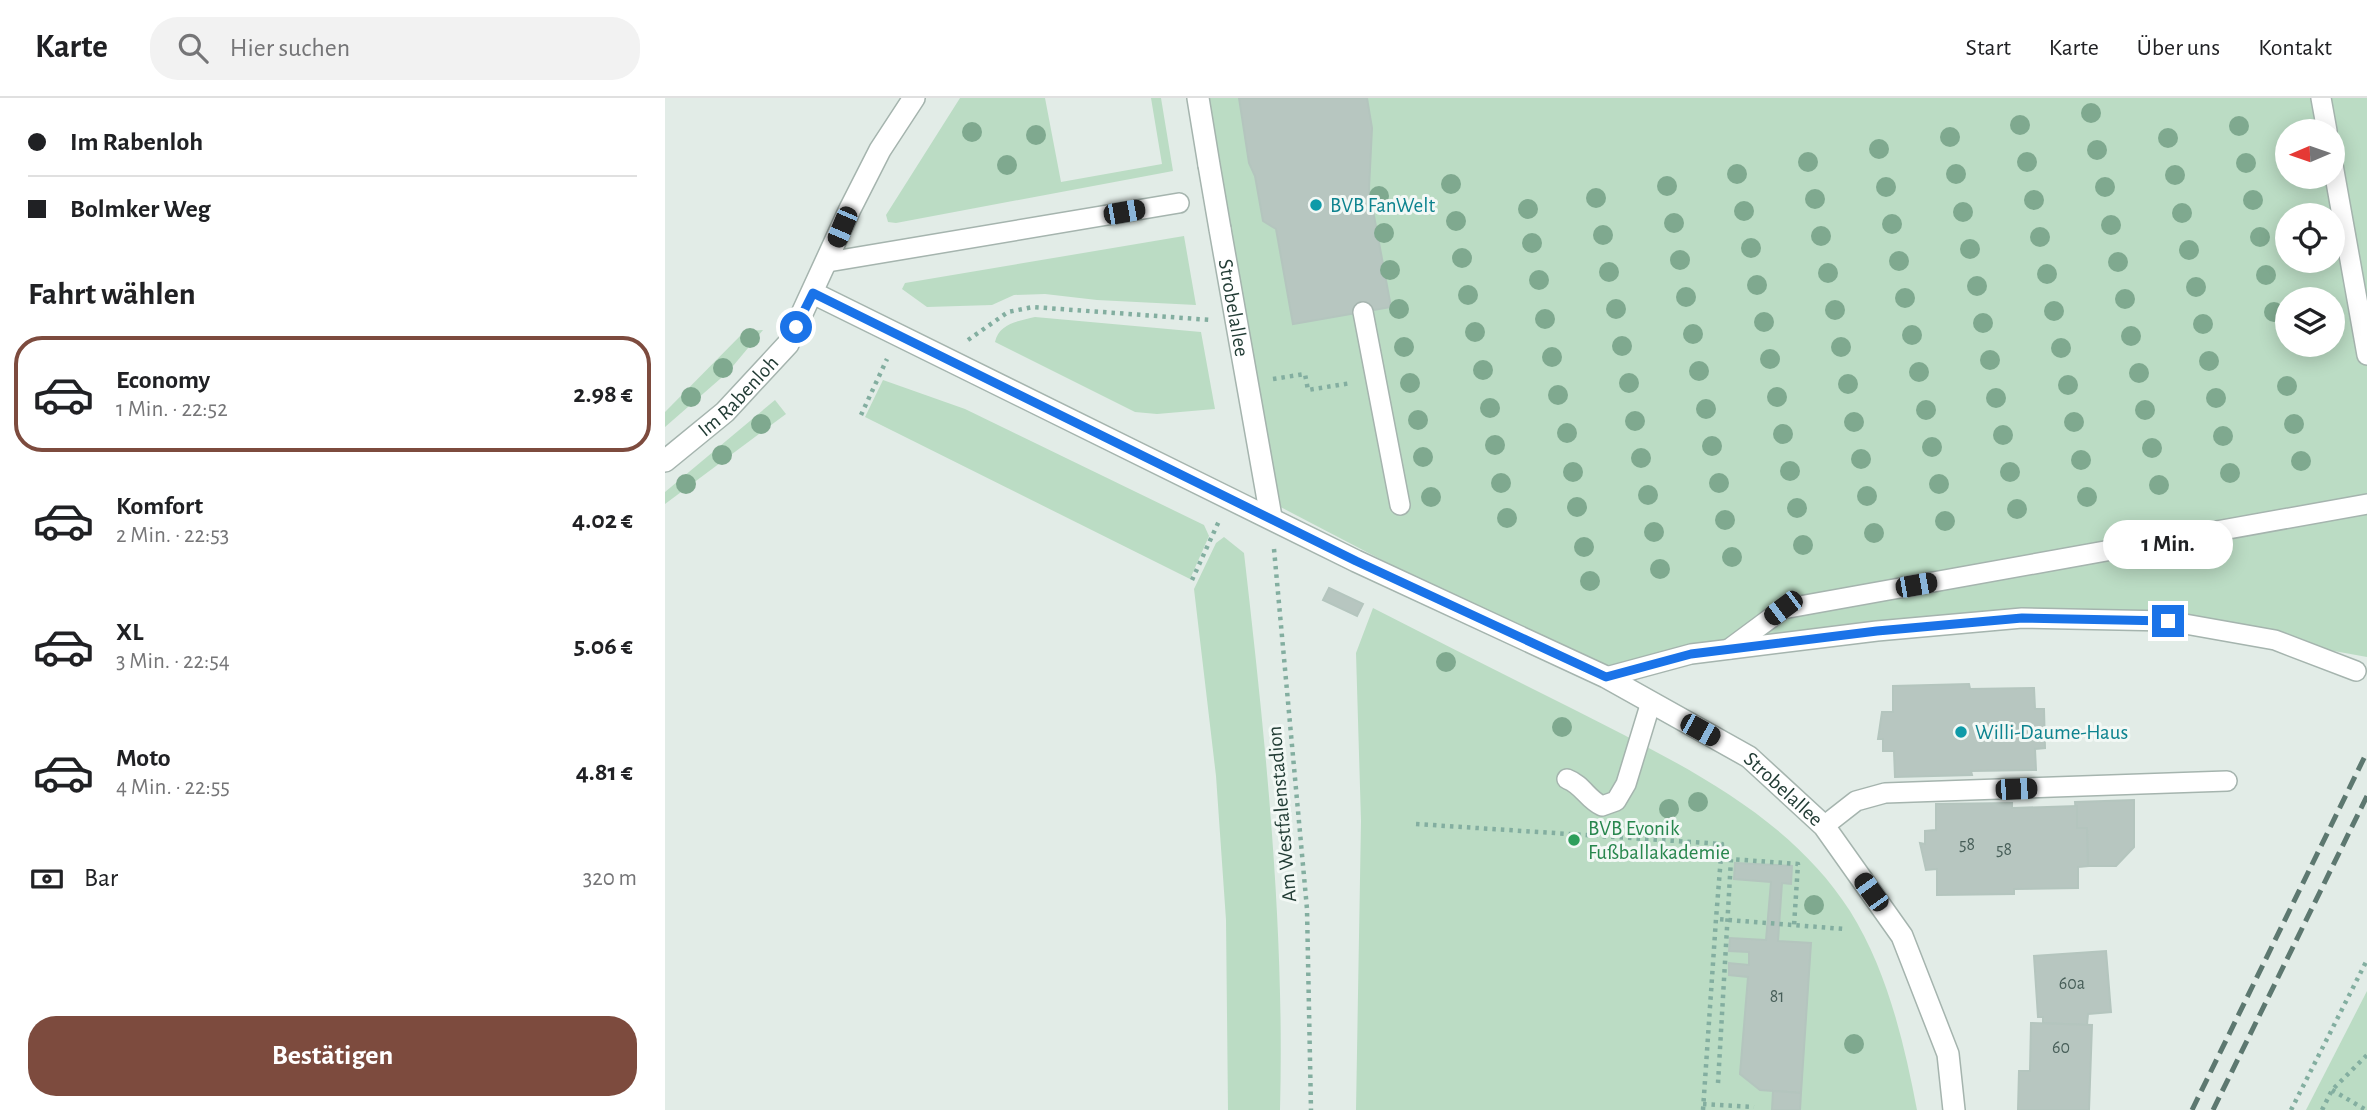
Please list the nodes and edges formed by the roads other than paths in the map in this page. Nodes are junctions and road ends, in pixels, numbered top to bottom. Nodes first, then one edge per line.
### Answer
1 (914, 98) edge
2 (1198, 98) edge
3 (2321, 98) edge
4 (2325, 119) edge
5 (2337, 189) edge
6 (1179, 203) dead end
7 (828, 262) junction
8 (813, 293) junction
9 (1363, 312) dead end
10 (2367, 355) edge
11 (665, 461) edge
12 (2367, 504) edge
13 (1400, 505) dead end
14 (1271, 517) junction
15 (1728, 650) junction
16 (2356, 671) dead end
17 (1606, 677) junction
18 (1651, 702) junction
19 (1567, 779) dead end
20 (2227, 781) dead end
21 (1823, 826) junction
22 (1954, 1110) edge

1 - 7 street, Im Rabenloh
2 - 14 street, Strobelallee, bridge
3 - 4 lane
5 - 10 lane
6 - 7 lane
7 - 8 street, Im Rabenloh
8 - 11 street, Im Rabenloh
8 - 14 street, Strobelallee
9 - 13 lane
12 - 15 lane
14 - 17 street, Strobelallee
15 - 16 lane
15 - 17 lane
17 - 18 street, Strobelallee
18 - 19 lane
18 - 21 street, Strobelallee
20 - 21 lane
21 - 22 street, Strobelallee

